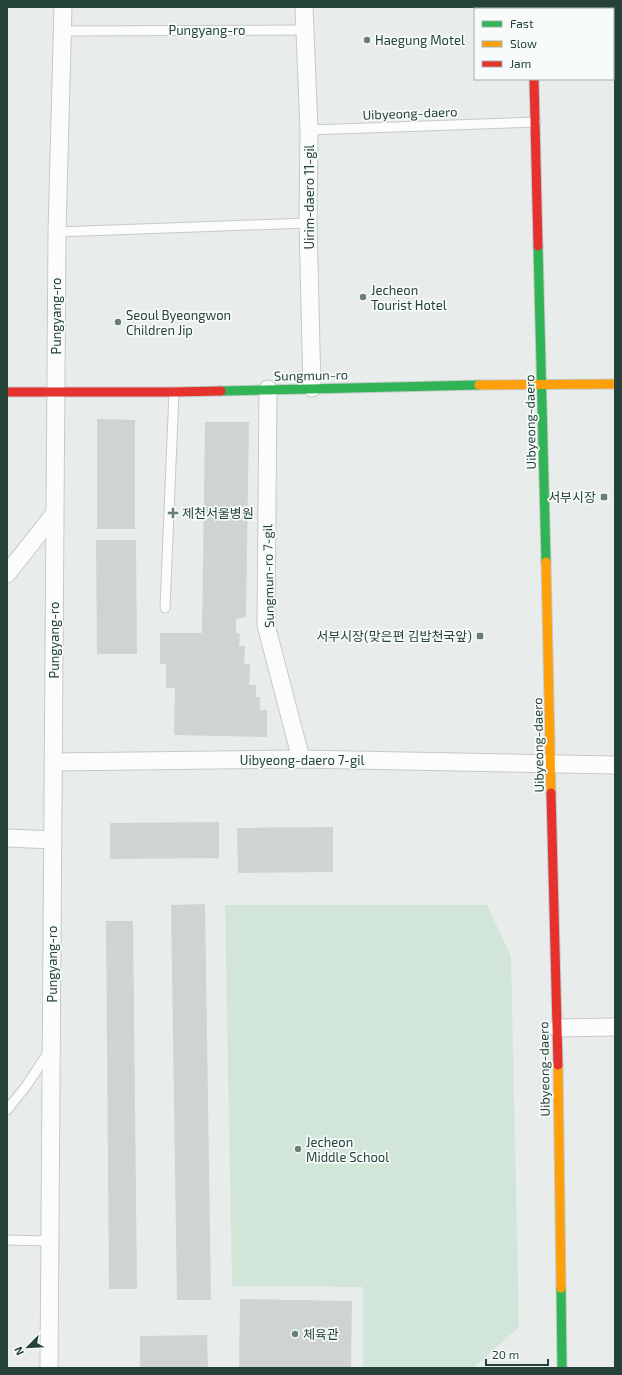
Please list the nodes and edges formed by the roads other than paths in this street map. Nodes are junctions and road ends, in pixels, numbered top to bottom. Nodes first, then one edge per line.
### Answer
1 (62, 7) edge
2 (304, 7) edge
3 (304, 30) junction
4 (62, 31) junction
5 (534, 80) edge
6 (536, 122) junction
7 (309, 130) junction
8 (308, 223) junction
9 (57, 232) junction
10 (542, 384) junction
11 (615, 384) edge
12 (312, 388) junction
13 (268, 389) junction
14 (55, 391) junction
15 (7, 392) edge
16 (174, 392) junction
17 (55, 513) junction
18 (7, 574) edge
19 (165, 608) dead end
20 (301, 759) junction
21 (54, 762) junction
22 (551, 763) junction
23 (615, 765) edge
24 (7, 838) edge
25 (53, 840) junction
26 (615, 1027) edge
27 (557, 1028) junction
28 (52, 1047) junction
29 (7, 1110) edge
30 (7, 1240) edge
31 (50, 1241) junction
32 (49, 1368) edge
33 (562, 1368) edge

1 - 4 street, Pungyang-ro
2 - 3 street, Uirim-daero 11-gil
3 - 4 lane, Pungyang-ro
3 - 7 street, Uirim-daero 11-gil
4 - 9 street, Pungyang-ro
5 - 6 street, Uibyeong-daero
6 - 7 lane, Uibyeong-daero
6 - 10 street, Uibyeong-daero
7 - 8 street, Uirim-daero 11-gil
8 - 9 lane
8 - 12 street, Uirim-daero 11-gil
9 - 14 street, Pungyang-ro
10 - 11 street, Sungmun-ro
10 - 12 street, Sungmun-ro
10 - 22 street, Uibyeong-daero
12 - 13 street, Sungmun-ro
13 - 16 street, Sungmun-ro
13 - 20 street, Sungmun-ro 7-gil
14 - 15 street, Sungmun-ro
14 - 16 street, Sungmun-ro
14 - 17 street, Pungyang-ro
16 - 19 lane
17 - 18 street
17 - 21 street, Pungyang-ro
20 - 21 street, Uibyeong-daero 7-gil
20 - 22 street, Uibyeong-daero 7-gil
21 - 25 street, Pungyang-ro
22 - 23 street, Uibyeong-daero 7-gil
22 - 27 street, Uibyeong-daero
24 - 25 street
25 - 28 street, Pungyang-ro
26 - 27 street
27 - 33 street, Uibyeong-daero
28 - 29 lane
28 - 31 street, Pungyang-ro
30 - 31 lane
31 - 32 street, Pungyang-ro

